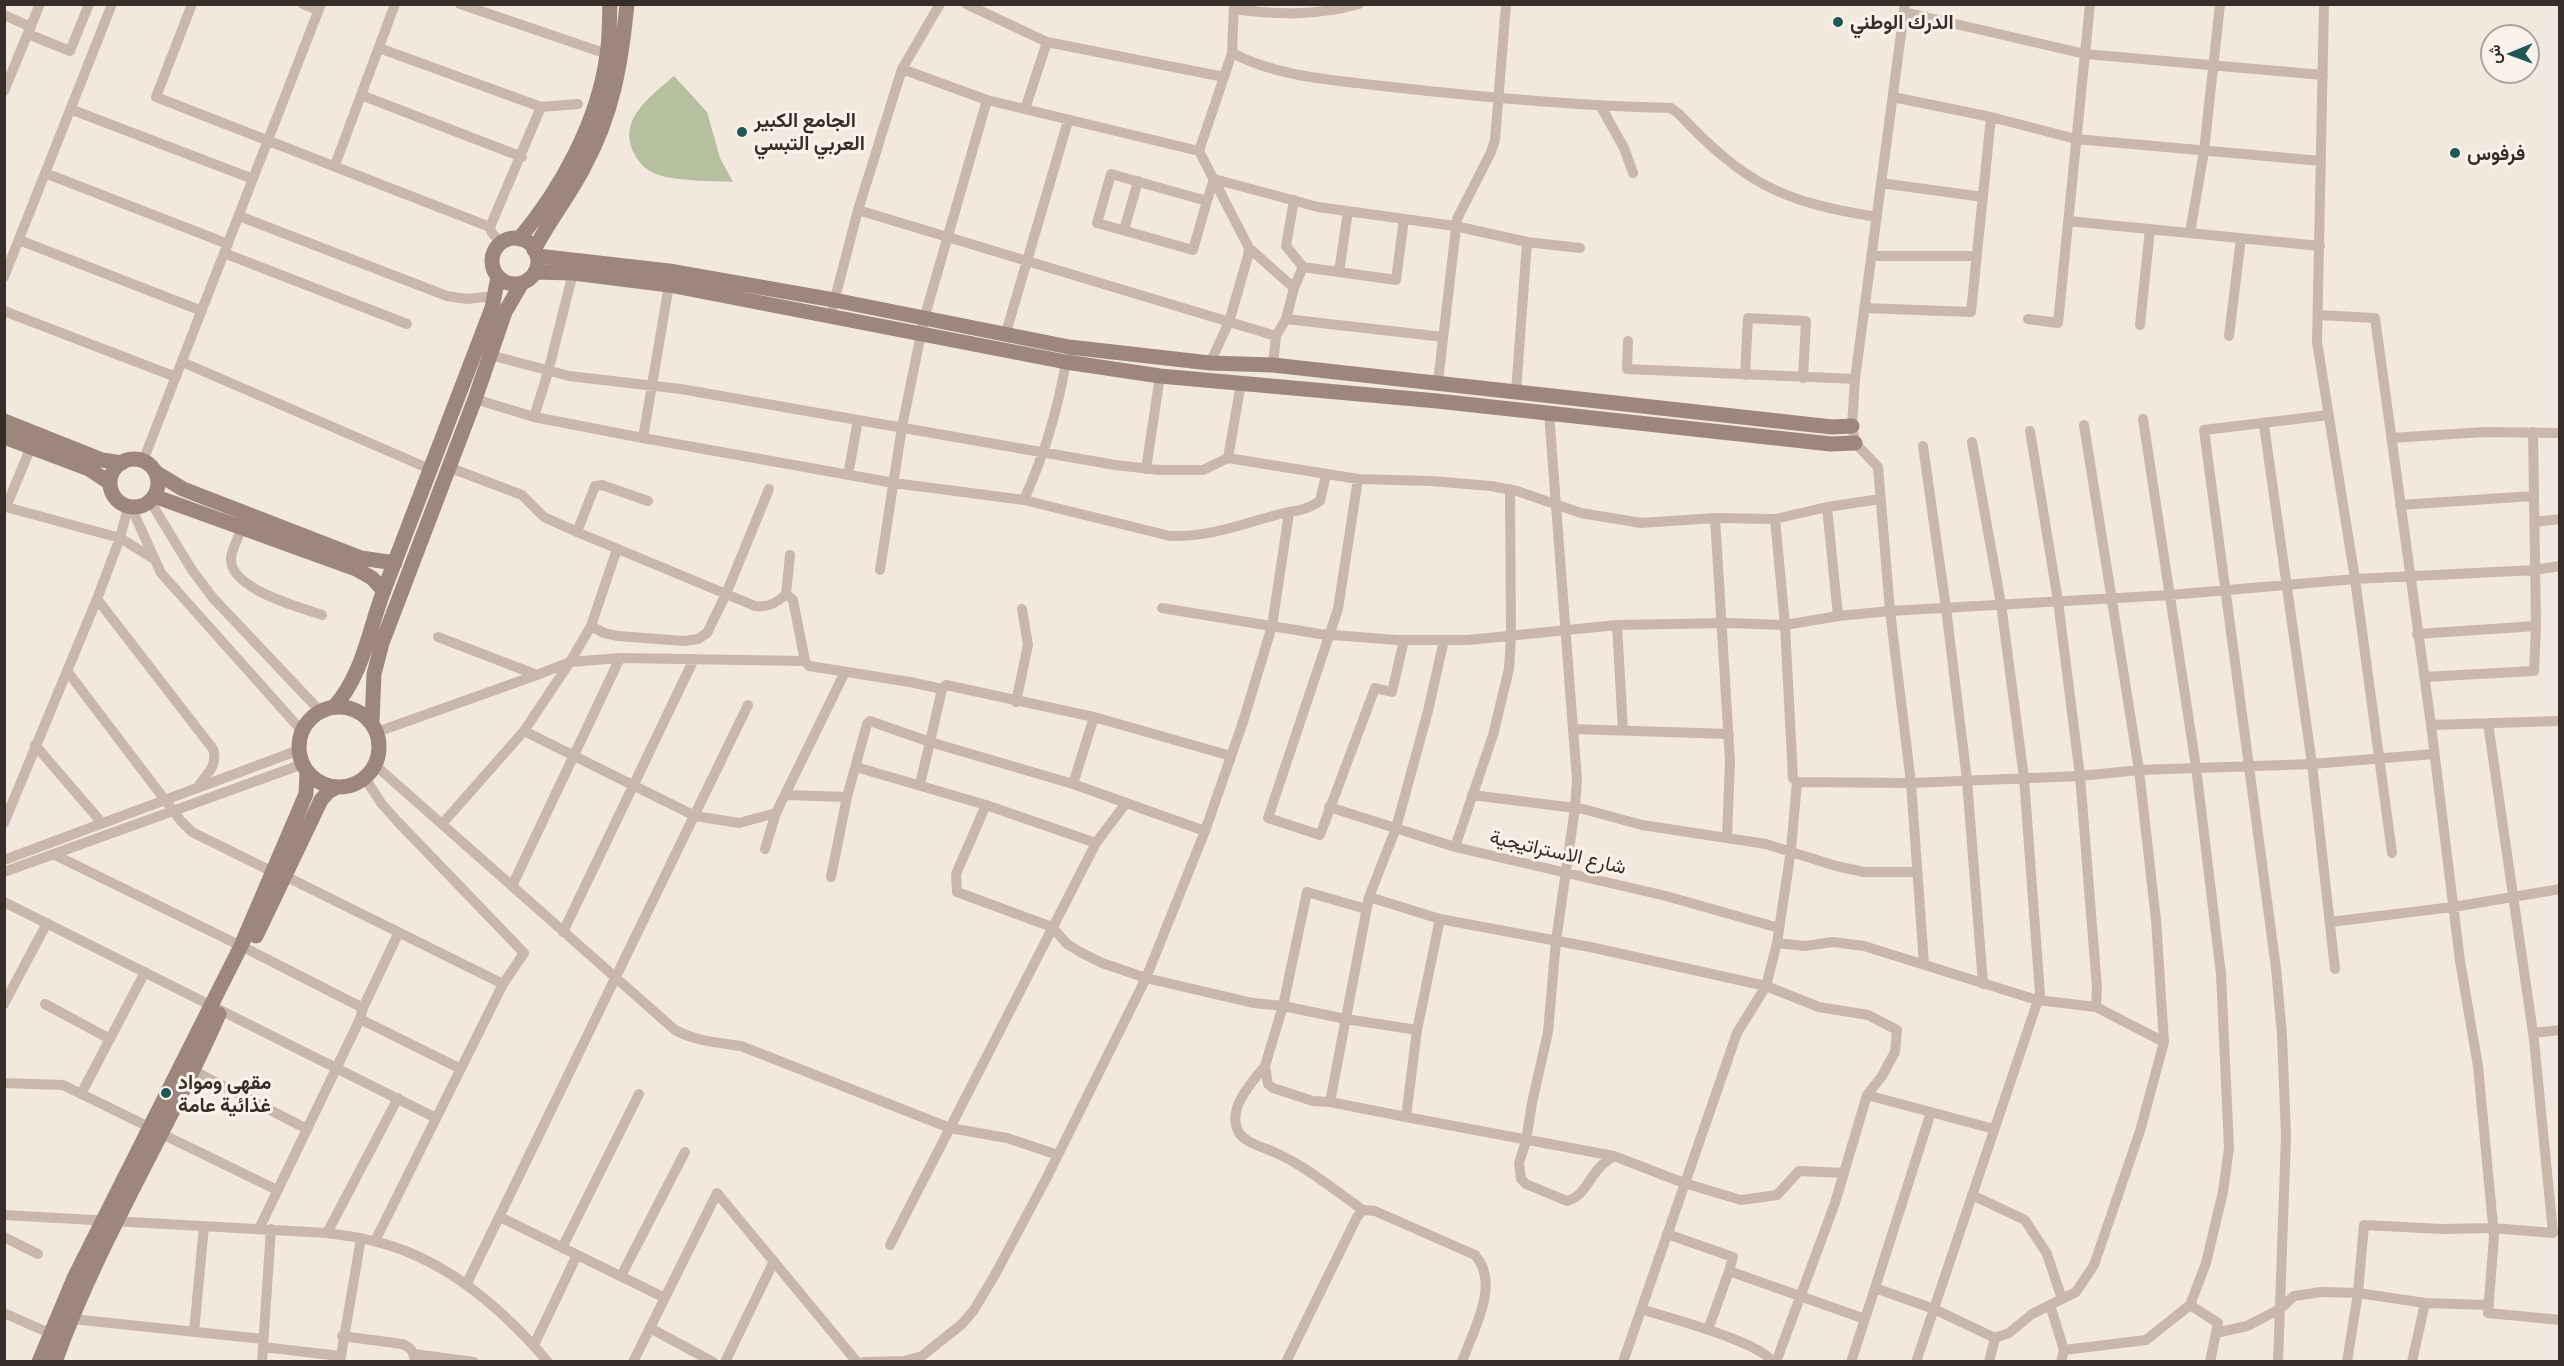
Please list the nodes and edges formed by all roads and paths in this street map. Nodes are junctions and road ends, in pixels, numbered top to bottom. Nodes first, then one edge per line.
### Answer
1 (40, 4) edge
2 (89, 4) edge
3 (112, 4) edge
4 (192, 4) edge
5 (303, 4) edge
6 (395, 4) edge
7 (460, 4) edge
8 (610, 4) edge
9 (627, 4) edge
10 (940, 4) edge
11 (966, 4) edge
12 (1359, 4) edge
13 (1506, 4) edge
14 (2090, 4) edge
15 (2220, 4) edge
16 (2324, 4) edge
17 (319, 7) edge
18 (1234, 7) edge
19 (1904, 8) edge
20 (1294, 10) edge
21 (4, 15) edge
22 (30, 30) junction
23 (1047, 42) junction
24 (379, 48) junction
25 (1232, 53) junction
26 (607, 54) junction
27 (2085, 54) junction
28 (2215, 64) junction
29 (902, 69) junction
30 (2323, 75) junction
31 (1224, 77) junction
32 (4, 91) edge
33 (361, 95) junction
34 (1893, 97) junction
35 (1498, 99) junction
36 (987, 100) junction
37 (578, 104) dead end
38 (1600, 105) junction
39 (541, 107) junction
40 (1025, 109) junction
41 (70, 110) junction
42 (1991, 117) junction
43 (1068, 121) junction
44 (2076, 139) junction
45 (268, 140) junction
46 (1199, 151) junction
47 (2204, 151) junction
48 (522, 157) junction
49 (2321, 161) junction
50 (335, 165) junction
51 (45, 173) junction
52 (1633, 173) dead end
53 (253, 179) junction
54 (1214, 179) junction
55 (1138, 181) junction
56 (1881, 183) junction
57 (1983, 197) junction
58 (1294, 200) junction
59 (1207, 201) junction
60 (858, 210) junction
61 (1348, 211) junction
62 (239, 216) junction
63 (1877, 217) junction
64 (1404, 219) junction
65 (2068, 222) junction
66 (1455, 226) junction
67 (490, 227) junction
68 (2150, 229) junction
69 (1124, 230) junction
70 (2190, 233) junction
71 (946, 237) junction
72 (519, 238) junction
73 (2241, 238) junction
74 (19, 240) junction
75 (1527, 242) junction
76 (501, 243) junction
77 (2320, 246) junction
78 (226, 248) junction
79 (1249, 248) junction
80 (1580, 248) dead end
81 (535, 253) junction
82 (1871, 256) junction
83 (1977, 256) junction
84 (1028, 261) junction
85 (1303, 267) junction
86 (535, 272) junction
87 (1339, 272) junction
88 (573, 273) junction
89 (5, 274) edge
90 (498, 277) junction
91 (522, 283) junction
92 (669, 285) junction
93 (1294, 288) junction
94 (495, 296) junction
95 (832, 308) junction
96 (1864, 308) junction
97 (202, 310) junction
98 (4, 311) edge
99 (2318, 315) junction
100 (924, 319) junction
101 (1286, 319) junction
102 (2028, 320) dead end
103 (1228, 322) junction
104 (407, 324) dead end
105 (2140, 325) dead end
106 (921, 334) junction
107 (1005, 336) junction
108 (1276, 336) junction
109 (2229, 336) dead end
110 (1443, 337) junction
111 (1628, 341) dead end
112 (490, 355) junction
113 (182, 362) junction
114 (1066, 362) junction
115 (1210, 363) junction
116 (1273, 365) junction
117 (548, 372) junction
118 (1745, 375) junction
119 (1160, 376) junction
120 (176, 377) junction
121 (1803, 378) junction
122 (1855, 379) junction
123 (1438, 382) junction
124 (1241, 383) junction
125 (652, 386) junction
126 (1516, 392) junction
127 (475, 399) junction
128 (1549, 413) junction
129 (2329, 415) junction
130 (534, 417) junction
131 (2143, 419) dead end
132 (858, 420) junction
133 (4, 421) edge
134 (2084, 425) dead end
135 (2264, 425) junction
136 (1852, 426) junction
137 (902, 427) junction
138 (2030, 431) dead end
139 (2533, 432) junction
140 (2559, 433) edge
141 (4, 437) edge
142 (644, 438) junction
143 (2391, 438) junction
144 (1972, 442) dead end
145 (1855, 443) junction
146 (1923, 446) dead end
147 (31, 447) junction
148 (1045, 453) junction
149 (1228, 458) junction
150 (143, 461) junction
151 (122, 463) junction
152 (448, 467) junction
153 (430, 469) junction
154 (1146, 469) junction
155 (155, 472) junction
156 (848, 475) junction
157 (1326, 475) junction
158 (1358, 479) junction
159 (110, 483) junction
160 (894, 483) junction
161 (769, 489) dead end
162 (1510, 489) junction
163 (2534, 496) junction
164 (152, 498) junction
165 (1880, 499) junction
166 (1024, 500) junction
167 (648, 501) dead end
168 (1555, 505) junction
169 (2400, 506) junction
170 (130, 507) junction
171 (1827, 507) junction
172 (1289, 513) junction
173 (1714, 518) junction
174 (1775, 519) junction
175 (2559, 519) edge
176 (2534, 522) junction
177 (242, 527) junction
178 (577, 532) junction
179 (120, 538) junction
180 (617, 549) junction
181 (790, 555) dead end
182 (154, 560) junction
183 (396, 563) junction
184 (2559, 566) edge
185 (880, 570) dead end
186 (2535, 570) junction
187 (2409, 576) junction
188 (2355, 579) junction
189 (2286, 585) junction
190 (2226, 590) junction
191 (384, 591) junction
192 (726, 594) junction
193 (786, 594) junction
194 (2170, 595) junction
195 (2112, 597) junction
196 (97, 599) junction
197 (2058, 601) junction
198 (2001, 604) junction
199 (1162, 608) dead end
200 (1946, 608) junction
201 (1022, 609) dead end
202 (1890, 611) junction
203 (322, 615) dead end
204 (1838, 616) junction
205 (1720, 623) junction
206 (1617, 625) junction
207 (1785, 625) junction
208 (591, 626) junction
209 (1272, 626) junction
210 (2536, 626) junction
211 (1566, 631) junction
212 (1328, 634) junction
213 (2418, 634) junction
214 (438, 637) dead end
215 (1511, 637) junction
216 (1404, 640) junction
217 (1444, 640) junction
218 (620, 658) junction
219 (694, 659) junction
220 (806, 661) junction
221 (570, 662) junction
222 (67, 671) junction
223 (844, 672) junction
224 (537, 675) junction
225 (2424, 677) junction
226 (942, 689) junction
227 (1016, 702) junction
228 (748, 705) dead end
229 (327, 709) junction
230 (1094, 717) junction
231 (2559, 721) edge
232 (2488, 723) junction
233 (2431, 725) junction
234 (374, 728) junction
235 (1573, 729) junction
236 (1623, 730) junction
237 (302, 731) junction
238 (524, 731) junction
239 (1729, 734) junction
240 (930, 742) junction
241 (35, 744) junction
242 (2434, 753) junction
243 (573, 756) junction
244 (1231, 756) junction
245 (2380, 759) junction
246 (303, 761) junction
247 (2312, 764) junction
248 (375, 765) junction
249 (856, 767) junction
250 (2196, 767) junction
251 (2250, 768) junction
252 (2139, 770) junction
253 (2080, 776) junction
254 (365, 778) junction
255 (2024, 778) junction
256 (1967, 780) junction
257 (1797, 782) junction
258 (1073, 783) junction
259 (1911, 783) junction
260 (920, 784) junction
261 (198, 786) junction
262 (633, 786) junction
263 (337, 787) junction
264 (786, 795) junction
265 (1472, 795) junction
266 (846, 797) junction
267 (165, 802) junction
268 (1126, 803) junction
269 (986, 805) junction
270 (1329, 807) junction
271 (1575, 808) junction
272 (174, 812) junction
273 (776, 813) junction
274 (695, 816) junction
275 (4, 823) edge
276 (102, 823) junction
277 (442, 824) junction
278 (1396, 828) junction
279 (1205, 831) junction
280 (1727, 838) junction
281 (1096, 843) junction
282 (1455, 847) junction
283 (765, 849) dead end
284 (1791, 850) junction
285 (2392, 853) dead end
286 (53, 854) junction
287 (4, 860) edge
288 (4, 872) edge
289 (1566, 872) junction
290 (1916, 872) junction
291 (279, 874) junction
292 (831, 877) dead end
293 (512, 886) junction
294 (2559, 889) edge
295 (1369, 897) junction
296 (2512, 897) junction
297 (4, 902) edge
298 (2453, 906) junction
299 (1366, 909) junction
300 (1440, 919) junction
301 (2330, 922) junction
302 (47, 923) junction
303 (1052, 927) junction
304 (1779, 928) junction
305 (563, 932) junction
306 (398, 934) junction
307 (1556, 941) junction
308 (1776, 943) junction
309 (245, 948) junction
310 (1924, 963) junction
311 (2336, 969) dead end
312 (145, 972) junction
313 (1146, 978) junction
314 (616, 980) junction
315 (503, 984) junction
316 (1983, 984) junction
317 (1766, 986) junction
318 (2037, 1000) junction
319 (4, 1004) edge
320 (45, 1004) dead end
321 (1283, 1006) junction
322 (2096, 1006) junction
323 (216, 1008) junction
324 (362, 1014) junction
325 (1346, 1019) junction
326 (1417, 1030) junction
327 (2559, 1030) edge
328 (2533, 1033) junction
329 (110, 1039) junction
330 (2164, 1042) junction
331 (1265, 1066) junction
332 (337, 1068) junction
333 (461, 1069) junction
334 (194, 1071) junction
335 (4, 1083) edge
336 (81, 1094) junction
337 (639, 1094) dead end
338 (1867, 1095) junction
339 (398, 1098) junction
340 (1330, 1102) junction
341 (1931, 1112) junction
342 (1406, 1117) junction
343 (436, 1118) junction
344 (951, 1128) junction
345 (307, 1129) junction
346 (1994, 1129) junction
347 (157, 1131) junction
348 (1526, 1141) junction
349 (685, 1152) dead end
350 (1058, 1155) junction
351 (1614, 1156) junction
352 (1844, 1173) junction
353 (1684, 1183) junction
354 (277, 1190) junction
355 (1972, 1195) junction
356 (1363, 1210) junction
357 (4, 1215) edge
358 (500, 1217) junction
359 (111, 1221) junction
360 (204, 1226) junction
361 (2493, 1228) junction
362 (259, 1229) junction
363 (271, 1230) junction
364 (327, 1233) junction
365 (1667, 1234) junction
366 (4, 1236) edge
367 (361, 1238) junction
368 (375, 1241) junction
369 (890, 1245) dead end
370 (562, 1248) junction
371 (38, 1254) dead end
372 (577, 1255) junction
373 (774, 1262) junction
374 (1729, 1272) junction
375 (621, 1276) junction
376 (467, 1283) junction
377 (1875, 1288) junction
378 (2358, 1293) junction
379 (1801, 1297) junction
380 (665, 1298) junction
381 (2062, 1299) junction
382 (2425, 1303) junction
383 (2050, 1305) junction
384 (2190, 1305) junction
385 (2488, 1305) junction
386 (1641, 1309) junction
387 (1934, 1309) junction
388 (2280, 1309) junction
389 (4, 1313) edge
390 (72, 1319) junction
391 (1865, 1319) junction
392 (2559, 1320) edge
393 (650, 1328) junction
394 (1708, 1330) junction
395 (194, 1332) junction
396 (49, 1333) junction
397 (2216, 1333) junction
398 (342, 1336) junction
399 (1995, 1338) junction
400 (263, 1343) junction
401 (534, 1345) junction
402 (2064, 1350) junction
403 (922, 1356) junction
404 (415, 1358) edge
405 (340, 1359) edge
406 (39, 1362) edge
407 (55, 1362) edge
408 (262, 1362) edge
409 (474, 1362) edge
410 (548, 1362) edge
411 (633, 1362) edge
412 (712, 1362) edge
413 (725, 1362) edge
414 (857, 1362) edge
415 (864, 1362) edge
416 (933, 1362) edge
417 (1286, 1362) edge
418 (1462, 1362) edge
419 (1623, 1362) edge
420 (1775, 1362) edge
421 (1851, 1362) edge
422 (1916, 1362) edge
423 (1989, 1362) edge
424 (2061, 1362) edge
425 (2210, 1362) edge
426 (2278, 1362) edge
427 (2347, 1362) edge
428 (2412, 1362) edge

1 - 22 street
2 - 22 street
3 - 41 street
4 - 45 street
5 - 17 street
6 - 24 street
7 - 26 street
8 - 26 street
9 - 81 street
10 - 29 street
11 - 23 street
12 - 20 street
13 - 35 street
14 - 27 street
15 - 28 street
16 - 30 street
17 - 45 street
18 - 20 street
18 - 25 street
19 - 27 street
19 - 34 street
21 - 22 street
22 - 32 street
23 - 31 street
23 - 40 street
24 - 33 street
24 - 39 street
25 - 31 street
25 - 35 street
26 - 72 street
27 - 28 street
27 - 44 street
28 - 30 street
28 - 47 street
29 - 36 street
29 - 60 street
30 - 49 street
31 - 46 street
33 - 48 street
33 - 50 street
34 - 42 street
34 - 56 street
35 - 38 street
35 - 66 street
36 - 40 street
36 - 71 street
37 - 39 street
38 - 52 street
38 - 63 street
39 - 48 street
40 - 43 street
41 - 51 street
41 - 53 street
42 - 44 street
42 - 57 street
43 - 46 street
43 - 84 street
44 - 47 street
44 - 65 street
45 - 50 street
45 - 53 street
46 - 54 street
47 - 49 street
47 - 70 street
48 - 67 street
49 - 77 street
50 - 67 street
51 - 74 street
51 - 78 street
53 - 62 street
54 - 58 street
54 - 59 street
54 - 79 street
55 - 59 street
55 - 69 street
55 - 69 street
56 - 57 street
56 - 63 street
57 - 83 street
58 - 61 street
58 - 85 street
59 - 69 street
60 - 71 street
60 - 95 street
61 - 64 street
61 - 87 street
62 - 78 street
62 - 94 street
63 - 82 street
64 - 66 street
64 - 87 street
65 - 68 street
65 - 102 street
66 - 75 street
66 - 110 street
67 - 76 street
68 - 70 street
68 - 105 street
70 - 73 street
71 - 84 street
71 - 100 street
72 - 76 street
72 - 81 street
73 - 77 street
73 - 109 street
74 - 89 street
74 - 97 street
75 - 80 street
75 - 126 street
76 - 90 street
77 - 99 street
78 - 97 street
78 - 104 street
79 - 93 street
79 - 103 street
81 - 86 street
81 - 95 street
82 - 83 street
82 - 96 street
83 - 96 street
84 - 103 street
84 - 107 street
85 - 87 street
85 - 93 street
86 - 88 street
86 - 91 street
88 - 92 street
88 - 117 street
90 - 91 street
90 - 94 street
91 - 112 street
92 - 95 street
92 - 125 street
93 - 101 street
94 - 153 street
95 - 100 street
95 - 106 street
96 - 122 street
97 - 113 street
98 - 120 street
99 - 129 street
99 - 143 street
100 - 106 street
100 - 107 street
101 - 108 street
101 - 110 street
103 - 108 street
103 - 115 street
106 - 114 street
106 - 137 street
107 - 115 street
108 - 116 street
110 - 123 street
111 - 118 street
112 - 117 street
112 - 127 street
113 - 120 street
113 - 153 street
114 - 119 street
114 - 148 street
115 - 116 street
116 - 123 street
117 - 125 street
117 - 130 street
118 - 121 street
118 - 121 street
119 - 124 street
119 - 154 street
120 - 150 street
121 - 122 street
122 - 136 street
123 - 126 street
124 - 128 street
124 - 149 street
125 - 132 street
125 - 142 street
126 - 136 street
127 - 130 street
127 - 152 street
128 - 145 street
128 - 168 street
129 - 135 street
129 - 188 street
130 - 142 street
131 - 194 street
132 - 137 street
132 - 156 street
133 - 151 street
134 - 195 street
135 - 189 street
135 - 190 street
136 - 145 street
137 - 148 street
137 - 160 street
138 - 197 street
139 - 140 street
139 - 143 street
139 - 163 street
141 - 147 street
142 - 156 street
143 - 169 street
144 - 198 street
145 - 165 street
146 - 200 street
147 - 159 street
147 - 179 street
148 - 154 street
148 - 166 street
149 - 154 street
149 - 157 street
150 - 151 street
150 - 155 street
151 - 159 street
152 - 178 street
152 - 234 street
153 - 183 street
155 - 164 street
155 - 183 street
156 - 160 street
157 - 158 street
157 - 172 street
158 - 162 street
158 - 212 street
159 - 170 street
160 - 166 street
160 - 185 street
161 - 192 street
162 - 168 street
162 - 215 street
163 - 169 street
163 - 176 street
164 - 170 street
164 - 177 street
164 - 229 street
165 - 171 street
165 - 202 street
166 - 172 street
167 - 178 street
168 - 173 street
168 - 211 street
169 - 187 street
170 - 179 street
170 - 182 street
171 - 174 street
171 - 204 street
172 - 209 street
173 - 174 street
173 - 205 street
174 - 207 street
175 - 176 street
176 - 186 street
177 - 191 street
177 - 203 street
178 - 180 street
179 - 182 street
179 - 196 street
180 - 192 street
180 - 208 street
181 - 193 street
182 - 237 street
183 - 191 street
184 - 186 street
186 - 187 street
186 - 210 street
187 - 188 street
187 - 213 street
188 - 189 street
188 - 245 street
189 - 190 street
189 - 247 street
190 - 194 street
190 - 251 street
191 - 229 street
192 - 193 street
192 - 208 street
193 - 220 street
194 - 195 street
194 - 250 street
195 - 197 street
195 - 252 street
196 - 222 street
196 - 261 street
197 - 198 street
197 - 253 street
198 - 200 street
198 - 255 street
199 - 209 street
200 - 202 street
200 - 256 street
201 - 227 street
202 - 204 street
202 - 259 street
204 - 207 street
205 - 206 street
205 - 207 street
205 - 239 street
206 - 211 street
206 - 236 street
207 - 257 street
208 - 221 street
209 - 212 street
209 - 244 street
210 - 213 street
210 - 225 street
211 - 215 street
211 - 235 street
212 - 216 street
212 - 270 street
213 - 225 street
214 - 224 street
215 - 217 street
215 - 265 street
216 - 217 street
216 - 270 street
217 - 278 street
218 - 219 street
218 - 221 street
218 - 243 street
219 - 220 street
219 - 262 street
220 - 223 street
221 - 224 street
221 - 238 street
222 - 241 street
222 - 267 street
223 - 226 street
223 - 264 street
224 - 234 street
225 - 233 street
226 - 227 street
226 - 240 street
227 - 230 street
228 - 274 street
229 - 234 street
229 - 237 street
230 - 244 street
230 - 258 street
231 - 232 street
232 - 233 street
232 - 296 street
233 - 242 street
234 - 248 street
235 - 236 street
235 - 271 street
236 - 239 street
237 - 246 street
238 - 243 street
238 - 277 street
239 - 280 street
240 - 249 street
240 - 258 street
240 - 260 street
241 - 275 street
241 - 276 street
242 - 245 street
242 - 298 street
243 - 262 street
243 - 293 street
244 - 279 street
245 - 247 street
245 - 285 street
246 - 261 street
246 - 263 street
246 - 272 street
246 - 291 street
247 - 251 street
247 - 301 street
248 - 254 street
248 - 277 street
249 - 260 street
249 - 266 street
250 - 251 street
250 - 252 street
250 - 384 street
251 - 388 street
252 - 253 street
252 - 330 street
253 - 255 street
253 - 322 street
254 - 263 street
254 - 315 street
255 - 256 street
255 - 318 street
256 - 259 street
256 - 316 street
257 - 259 street
257 - 284 street
258 - 268 street
259 - 290 street
260 - 269 street
261 - 267 street
262 - 274 street
262 - 305 street
263 - 291 street
264 - 266 street
264 - 273 street
265 - 271 street
265 - 282 street
266 - 292 street
267 - 272 street
267 - 276 street
268 - 279 street
268 - 281 street
269 - 281 street
269 - 303 street
270 - 278 street, شارع الاستراتيجية
271 - 280 street
271 - 289 street
272 - 286 street
272 - 291 street
273 - 274 street
273 - 283 street
274 - 314 street
276 - 287 street
277 - 293 street
278 - 282 street, شارع الاستراتيجية
278 - 295 street
279 - 313 street
280 - 284 street
281 - 303 street
282 - 289 street, شارع الاستراتيجية
284 - 290 street
284 - 304 street
286 - 288 street
286 - 309 street
289 - 304 street, شارع الاستراتيجية
289 - 307 street
290 - 310 street
291 - 306 street
291 - 309 street
293 - 305 street
294 - 296 street
295 - 299 street
295 - 300 street
296 - 298 street
296 - 328 street
297 - 302 street
298 - 301 street
298 - 361 street
299 - 321 street
299 - 325 street
300 - 307 street
300 - 326 street
301 - 311 street
302 - 312 street
302 - 319 street
303 - 313 street
303 - 344 street
304 - 308 street
305 - 314 street
306 - 315 street
306 - 324 street
307 - 317 street
307 - 348 street
308 - 310 street
308 - 317 street
309 - 323 street
309 - 324 street
310 - 316 street
312 - 323 street
312 - 329 street
313 - 321 street
313 - 350 street
314 - 344 street
314 - 358 street
315 - 333 street
316 - 318 street
317 - 338 street
317 - 353 street
318 - 322 street
318 - 346 street
320 - 329 street
321 - 325 street
321 - 331 street
322 - 330 street
323 - 332 street
323 - 334 street
323 - 347 street
324 - 332 street
324 - 333 street
325 - 326 street
325 - 340 street
326 - 342 street
327 - 328 street
328 - 361 street
329 - 336 street
330 - 381 street
331 - 340 street
331 - 356 street
332 - 339 street
332 - 345 street
333 - 343 street
334 - 345 street
334 - 347 street
335 - 336 street
336 - 347 street
337 - 370 street
338 - 341 street
338 - 352 street
339 - 343 street
339 - 364 street
340 - 342 street
341 - 346 street
341 - 377 street
342 - 348 street
343 - 368 street
344 - 350 street
344 - 369 street
345 - 354 street
346 - 355 street
347 - 354 street
347 - 359 street
348 - 351 street
348 - 351 street
349 - 375 street
350 - 403 street
351 - 353 street
352 - 353 street
352 - 379 street
353 - 365 street
354 - 362 street
355 - 381 street
355 - 387 street
356 - 417 street
356 - 418 street
357 - 359 street
358 - 370 street
358 - 376 street
359 - 360 street
359 - 390 street
359 - 396 street
360 - 362 street
360 - 395 street
361 - 378 street
361 - 385 street
362 - 363 street
363 - 364 street
363 - 400 street
364 - 367 street
365 - 374 street
365 - 386 street
366 - 371 street
367 - 368 street
367 - 398 street
368 - 376 street
370 - 372 street
372 - 375 street
372 - 401 street
373 - 380 street
373 - 413 street
373 - 414 street
374 - 379 street
374 - 394 street
375 - 380 street
376 - 401 street
377 - 387 street
377 - 391 street
378 - 382 street
378 - 388 street
378 - 427 street
379 - 391 street
379 - 420 street
380 - 393 street
381 - 383 street
382 - 385 street
382 - 428 street
383 - 399 street
383 - 402 street
384 - 397 street
384 - 402 street
385 - 392 street
386 - 394 street
386 - 419 street
387 - 399 street
387 - 422 street
388 - 397 street
388 - 426 street
389 - 396 street
390 - 395 street
390 - 407 street
391 - 421 street
393 - 411 street
393 - 412 street
394 - 420 street
395 - 400 street
396 - 406 street
397 - 425 street
398 - 404 street
398 - 405 street
399 - 423 street
400 - 405 street
400 - 408 street
401 - 410 street
402 - 424 street
403 - 415 street
403 - 416 street
404 - 409 street

